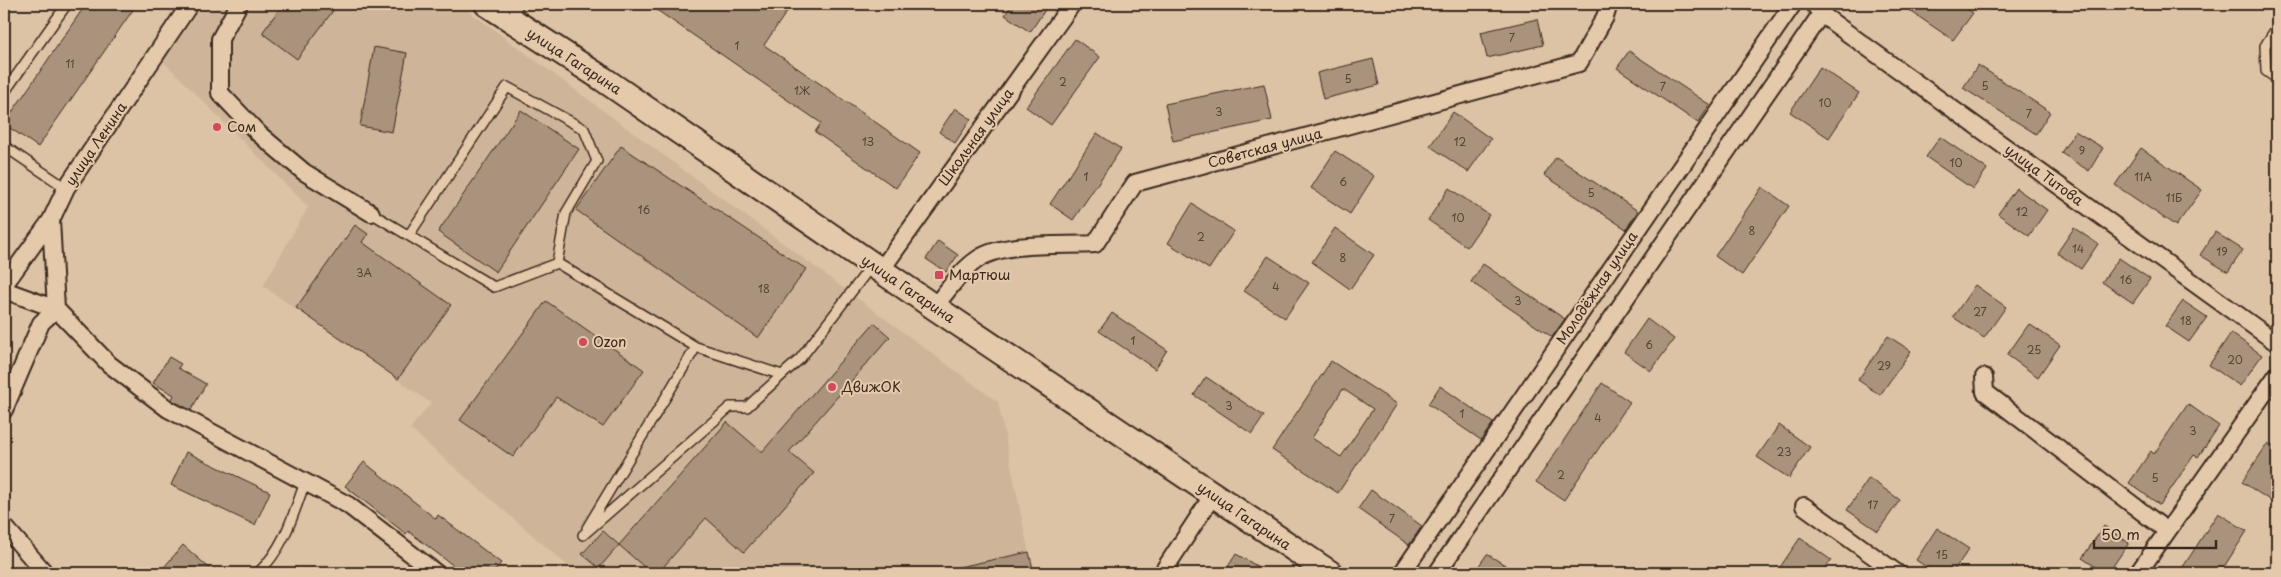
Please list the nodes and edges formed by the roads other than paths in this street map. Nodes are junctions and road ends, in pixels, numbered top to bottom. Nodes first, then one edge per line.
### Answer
1 (68, 4) edge
2 (190, 4) edge
3 (239, 4) edge
4 (487, 4) edge
5 (1072, 4) edge
6 (1609, 4) edge
7 (1793, 4) edge
8 (1818, 9) edge
9 (514, 11) edge
10 (2277, 27) edge
11 (2277, 79) edge
12 (4, 93) edge
13 (4, 146) edge
14 (66, 188) junction
15 (372, 213) joint
16 (51, 220) junction
17 (409, 235) junction
18 (557, 263) junction
19 (876, 267) junction
20 (4, 285) edge
21 (4, 290) edge
22 (934, 307) junction
23 (56, 309) junction
24 (2277, 343) edge
25 (696, 347) junction
26 (782, 375) junction
27 (2277, 376) edge
28 (1984, 377) dead end
29 (4, 410) edge
30 (305, 482) junction
31 (1213, 495) junction
32 (1804, 506) dead end
33 (4, 526) edge
34 (2167, 530) junction
35 (45, 573) edge
36 (258, 573) edge
37 (436, 573) edge
38 (1162, 573) edge
39 (1330, 573) edge
40 (1402, 573) edge
41 (1437, 573) edge
42 (1897, 573) edge
43 (2138, 573) edge

1 - 12 lane
2 - 14 street, улица Ленина
3 - 15 street
4 - 9 main road, улица Гагарина
5 - 19 street, Школьная улица
6 - 22 street, Советская улица
7 - 40 street, Молодёжная улица
8 - 24 street, улица Титова
8 - 41 street
9 - 19 main road, улица Гагарина
10 - 11 lane
13 - 14 lane
14 - 16 street, улица Ленина
15 - 17 lane
16 - 20 street, улица Ленина
16 - 23 street
17 - 18 lane
17 - 18 lane
18 - 25 lane
19 - 22 main road, улица Гагарина
19 - 26 lane
21 - 23 street
22 - 31 main road, улица Гагарина
23 - 29 street
23 - 30 street
25 - 26 lane
25 - 26 lane
27 - 34 street
28 - 34 street
30 - 36 lane
30 - 37 street
31 - 38 street
31 - 39 main road, улица Гагарина
32 - 42 street
33 - 35 street
34 - 43 street

